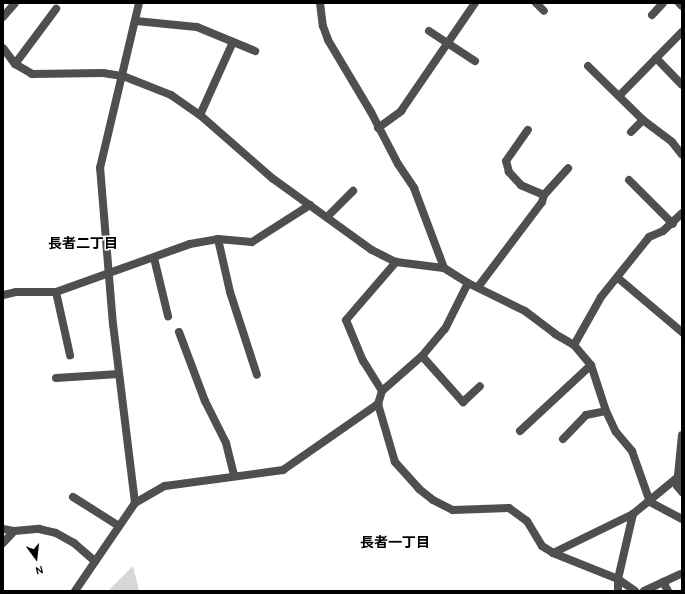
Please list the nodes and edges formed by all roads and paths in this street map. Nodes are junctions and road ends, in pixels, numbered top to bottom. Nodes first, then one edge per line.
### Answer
1 (15, 3) edge
2 (139, 3) edge
3 (320, 3) edge
4 (476, 3) edge
5 (536, 3) edge
6 (663, 3) edge
7 (679, 3) edge
8 (682, 6) edge
9 (56, 8) dead end
10 (544, 11) dead end
11 (652, 15) dead end
12 (3, 17) edge
13 (136, 21) junction
14 (429, 31) dead end
15 (682, 32) edge
16 (233, 42) junction
17 (448, 44) junction
18 (3, 48) edge
19 (255, 51) dead end
20 (656, 58) junction
21 (475, 62) dead end
22 (15, 64) junction
23 (588, 66) dead end
24 (123, 76) junction
25 (682, 85) edge
26 (619, 96) junction
27 (200, 115) junction
28 (643, 120) junction
29 (378, 128) junction
30 (528, 130) dead end
31 (630, 132) dead end
32 (682, 155) edge
33 (568, 168) dead end
34 (629, 180) dead end
35 (353, 191) dead end
36 (544, 195) junction
37 (310, 205) junction
38 (682, 213) edge
39 (327, 217) junction
40 (673, 224) junction
41 (218, 239) junction
42 (154, 258) junction
43 (396, 262) junction
44 (444, 268) junction
45 (108, 274) junction
46 (618, 278) junction
47 (468, 283) junction
48 (478, 287) junction
49 (56, 292) junction
50 (3, 295) edge
51 (168, 316) dead end
52 (179, 332) dead end
53 (682, 332) edge
54 (574, 345) junction
55 (70, 355) dead end
56 (422, 356) junction
57 (591, 365) junction
58 (119, 374) junction
59 (257, 375) dead end
60 (56, 378) dead end
61 (480, 386) dead end
62 (382, 391) junction
63 (378, 404) junction
64 (606, 411) junction
65 (520, 431) dead end
66 (682, 435) edge
67 (563, 439) dead end
68 (234, 476) junction
69 (678, 477) junction
70 (682, 492) edge
71 (72, 497) dead end
72 (650, 502) junction
73 (135, 503) junction
74 (633, 514) junction
75 (682, 519) edge
76 (119, 526) junction
77 (3, 529) edge
78 (14, 532) junction
79 (3, 543) edge
80 (553, 553) junction
81 (95, 561) junction
82 (680, 574) dead end
83 (618, 580) junction
84 (663, 582) junction
85 (75, 591) edge
86 (618, 591) edge
87 (636, 591) edge
88 (644, 591) edge
89 (668, 591) edge

1 - 12 street
2 - 13 street
3 - 29 street
4 - 17 street
5 - 10 street
6 - 11 street
7 - 8 street
9 - 22 street
13 - 16 street
13 - 24 street
14 - 17 street
15 - 20 street
16 - 19 street
16 - 27 street
17 - 21 street
17 - 29 street
18 - 22 street
20 - 25 street
20 - 26 street
22 - 24 street
23 - 26 street
24 - 27 street
24 - 45 street
26 - 28 street
27 - 37 street
28 - 31 street
28 - 32 street
29 - 44 street
30 - 36 street
33 - 36 street
34 - 40 street
35 - 39 street
36 - 48 street
37 - 39 street
37 - 41 street
38 - 40 street
39 - 43 street
40 - 46 street
41 - 42 street
41 - 59 street
42 - 45 street
42 - 51 street
43 - 44 street
43 - 62 street
44 - 47 street
45 - 49 street
45 - 58 street
46 - 53 street
46 - 54 street
47 - 48 street
47 - 56 street
48 - 54 street
49 - 50 street
49 - 55 street
52 - 68 street
54 - 57 street
56 - 61 street
56 - 62 street
57 - 64 street
57 - 65 street
58 - 60 street
58 - 73 street
62 - 63 street
63 - 68 street
63 - 80 street
64 - 67 street
64 - 72 street
66 - 69 street
68 - 73 street
69 - 70 street
69 - 72 street
71 - 76 street
72 - 74 street
72 - 75 street
73 - 76 street
74 - 80 street
74 - 83 street
76 - 81 street
77 - 78 street
78 - 79 street
78 - 81 street
80 - 83 street
81 - 85 street
82 - 84 street
83 - 86 street
83 - 87 street
84 - 88 street
84 - 89 street

